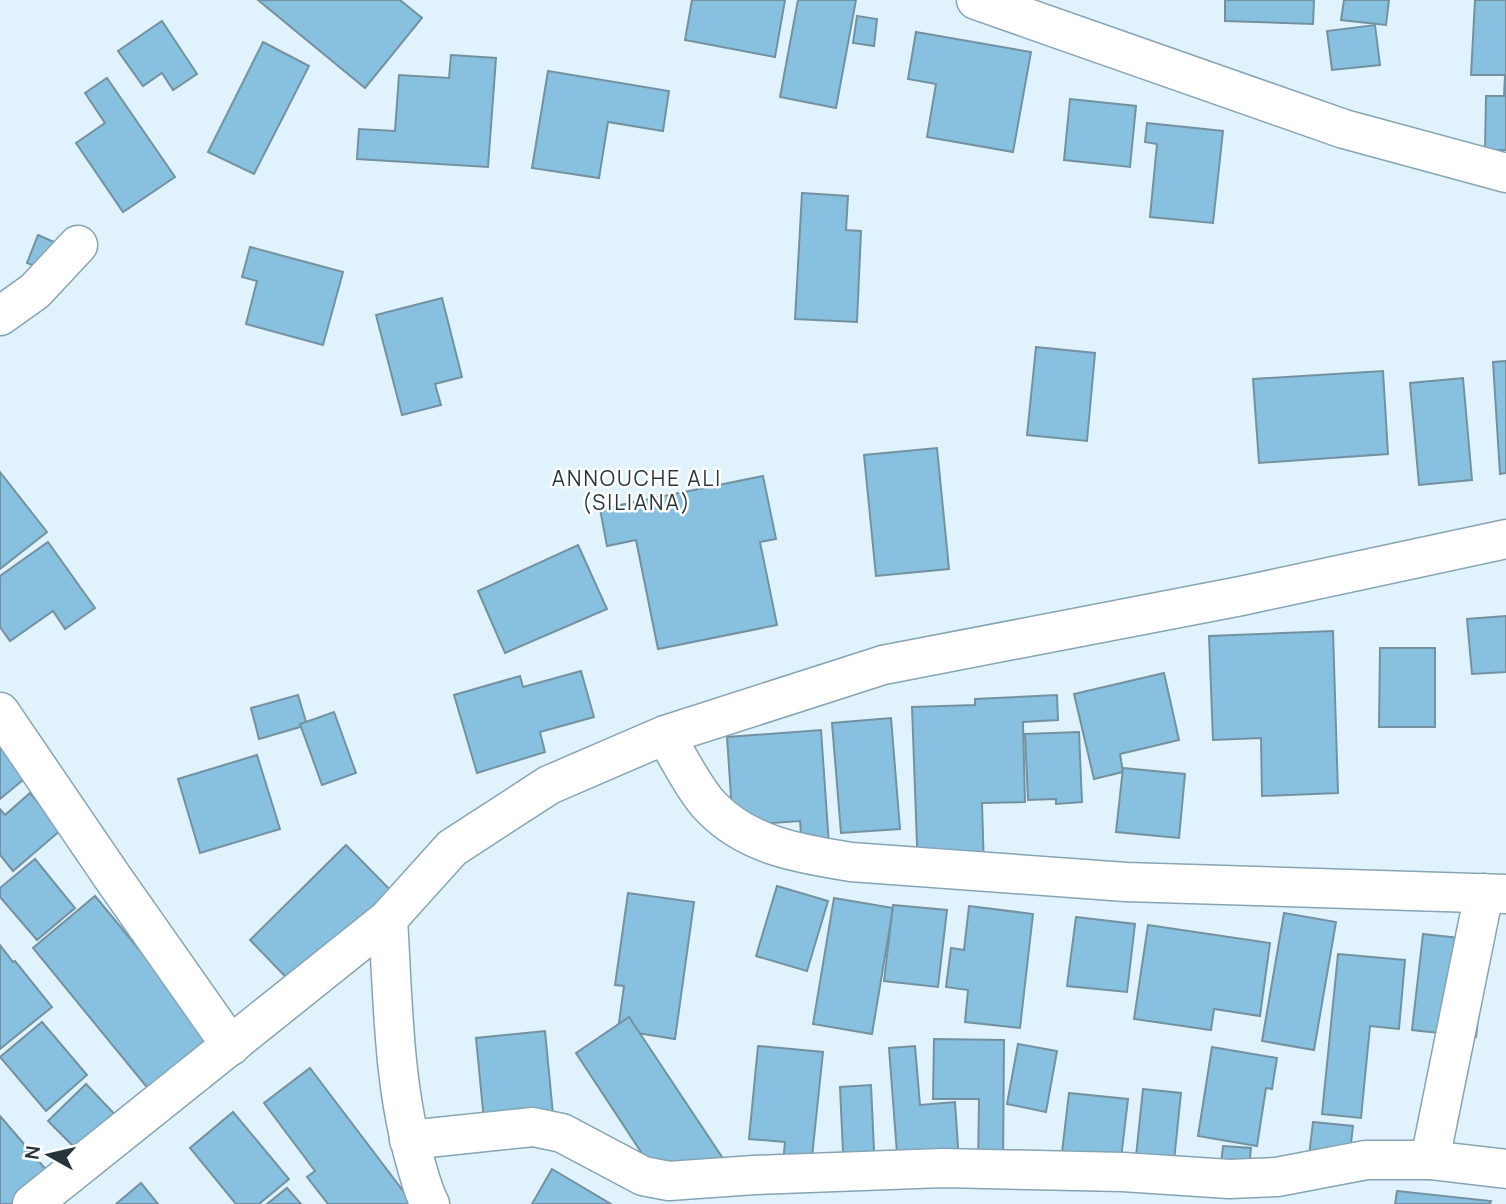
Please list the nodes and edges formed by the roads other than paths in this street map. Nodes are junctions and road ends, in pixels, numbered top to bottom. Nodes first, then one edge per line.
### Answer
1 (976, 0) edge
2 (1506, 173) edge
3 (78, 245) dead end
4 (0, 316) edge
5 (1506, 539) edge
6 (0, 712) edge
7 (665, 735) junction
8 (1495, 894) edge
9 (388, 919) junction
10 (231, 1046) junction
11 (409, 1140) junction
12 (1430, 1160) junction
13 (1506, 1169) edge
14 (32, 1204) edge
15 (430, 1204) edge

1 - 2 street
3 - 4 street
5 - 7 street
6 - 10 street
7 - 8 street
7 - 9 street
8 - 12 street
9 - 10 street
9 - 11 street
10 - 14 street
11 - 12 street
11 - 15 street
12 - 13 street

